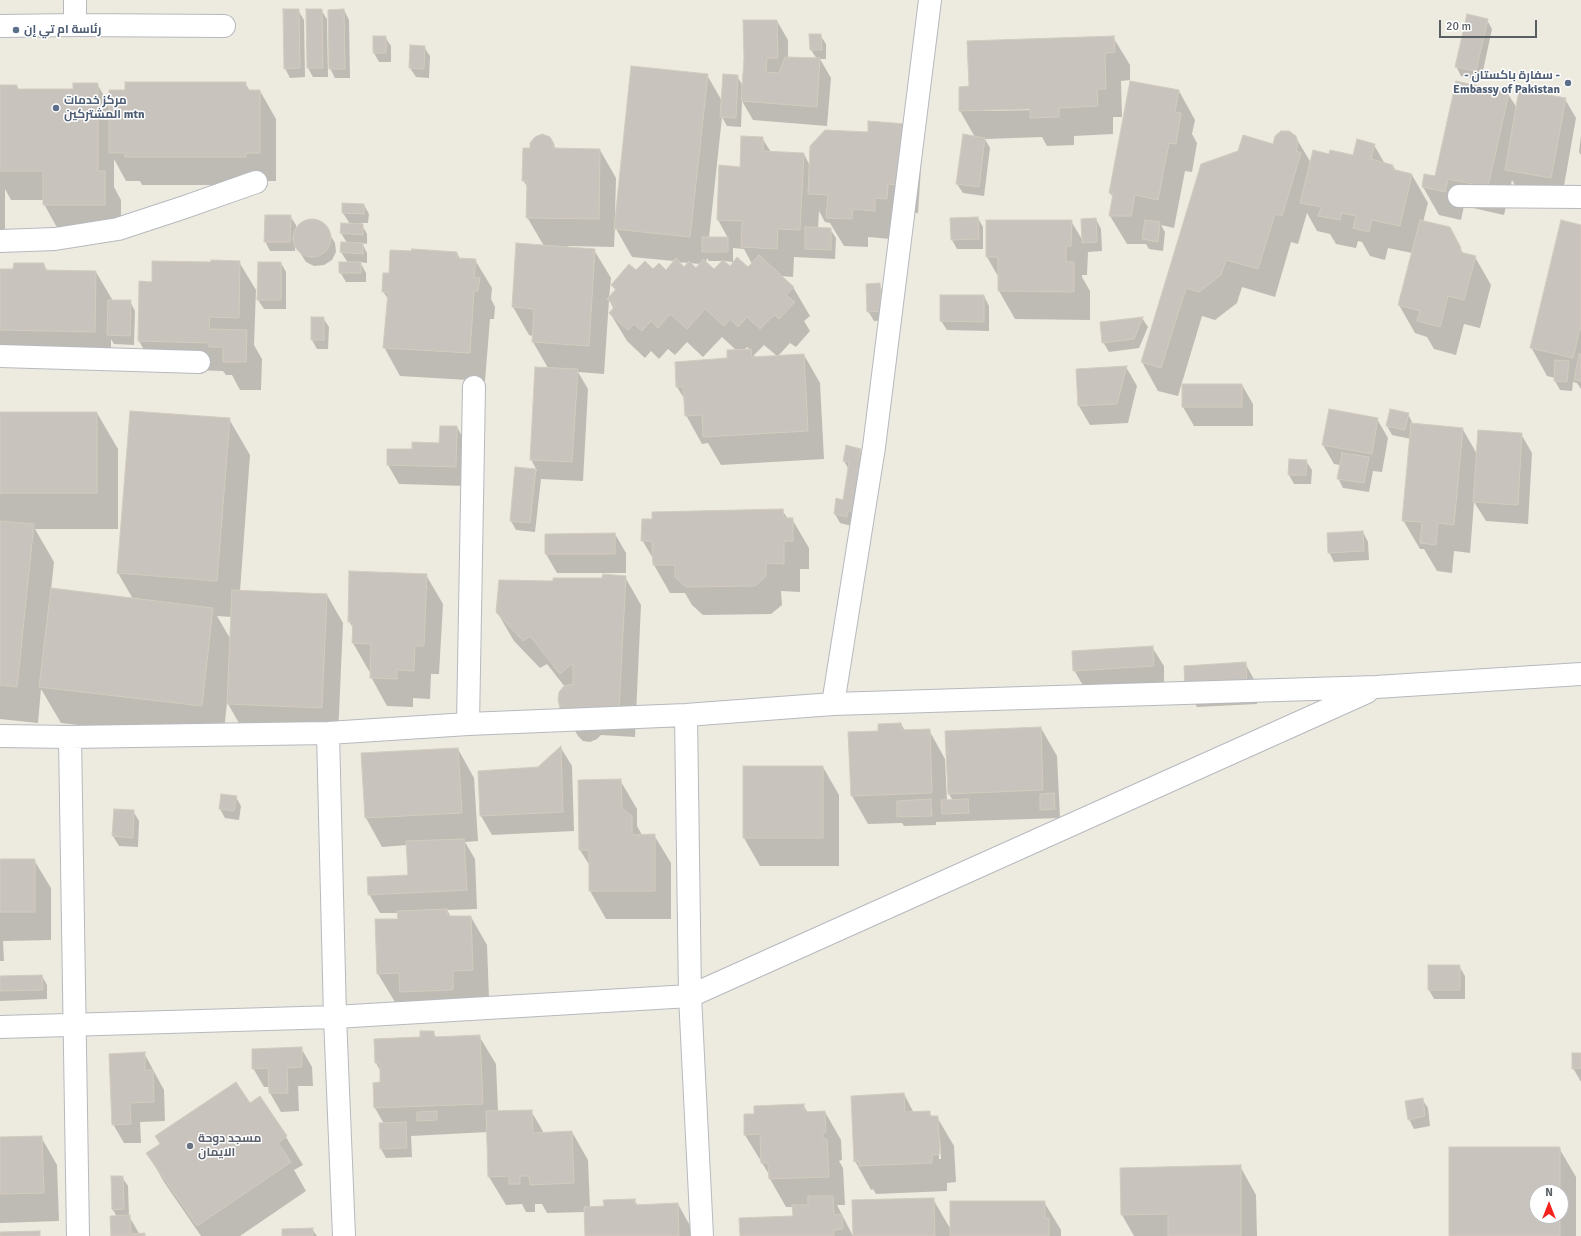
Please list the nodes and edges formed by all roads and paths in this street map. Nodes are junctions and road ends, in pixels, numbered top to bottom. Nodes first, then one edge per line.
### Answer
1 (74, 0) edge
2 (930, 0) edge
3 (75, 25) junction
4 (0, 26) edge
5 (224, 26) dead end
6 (256, 182) dead end
7 (1459, 196) dead end
8 (1581, 197) edge
9 (0, 241) edge
10 (0, 356) edge
11 (199, 362) dead end
12 (474, 387) dead end
13 (1581, 674) edge
14 (1376, 687) junction
15 (833, 704) junction
16 (686, 715) junction
17 (468, 724) junction
18 (328, 733) junction
19 (0, 736) edge
20 (70, 737) junction
21 (690, 996) junction
22 (335, 1018) junction
23 (74, 1025) junction
24 (0, 1027) edge
25 (78, 1236) edge
26 (344, 1236) edge
27 (702, 1236) edge

1 - 3 street
2 - 15 street
3 - 4 street
3 - 5 street
6 - 9 street
7 - 8 street
10 - 11 street
12 - 17 street
13 - 14 street
14 - 15 street
14 - 21 street
15 - 16 street
16 - 17 street
16 - 21 street
17 - 18 street
18 - 20 street
18 - 22 street
19 - 20 street
20 - 23 street
21 - 22 street
21 - 27 street
22 - 23 street
22 - 26 street
23 - 24 street
23 - 25 street

